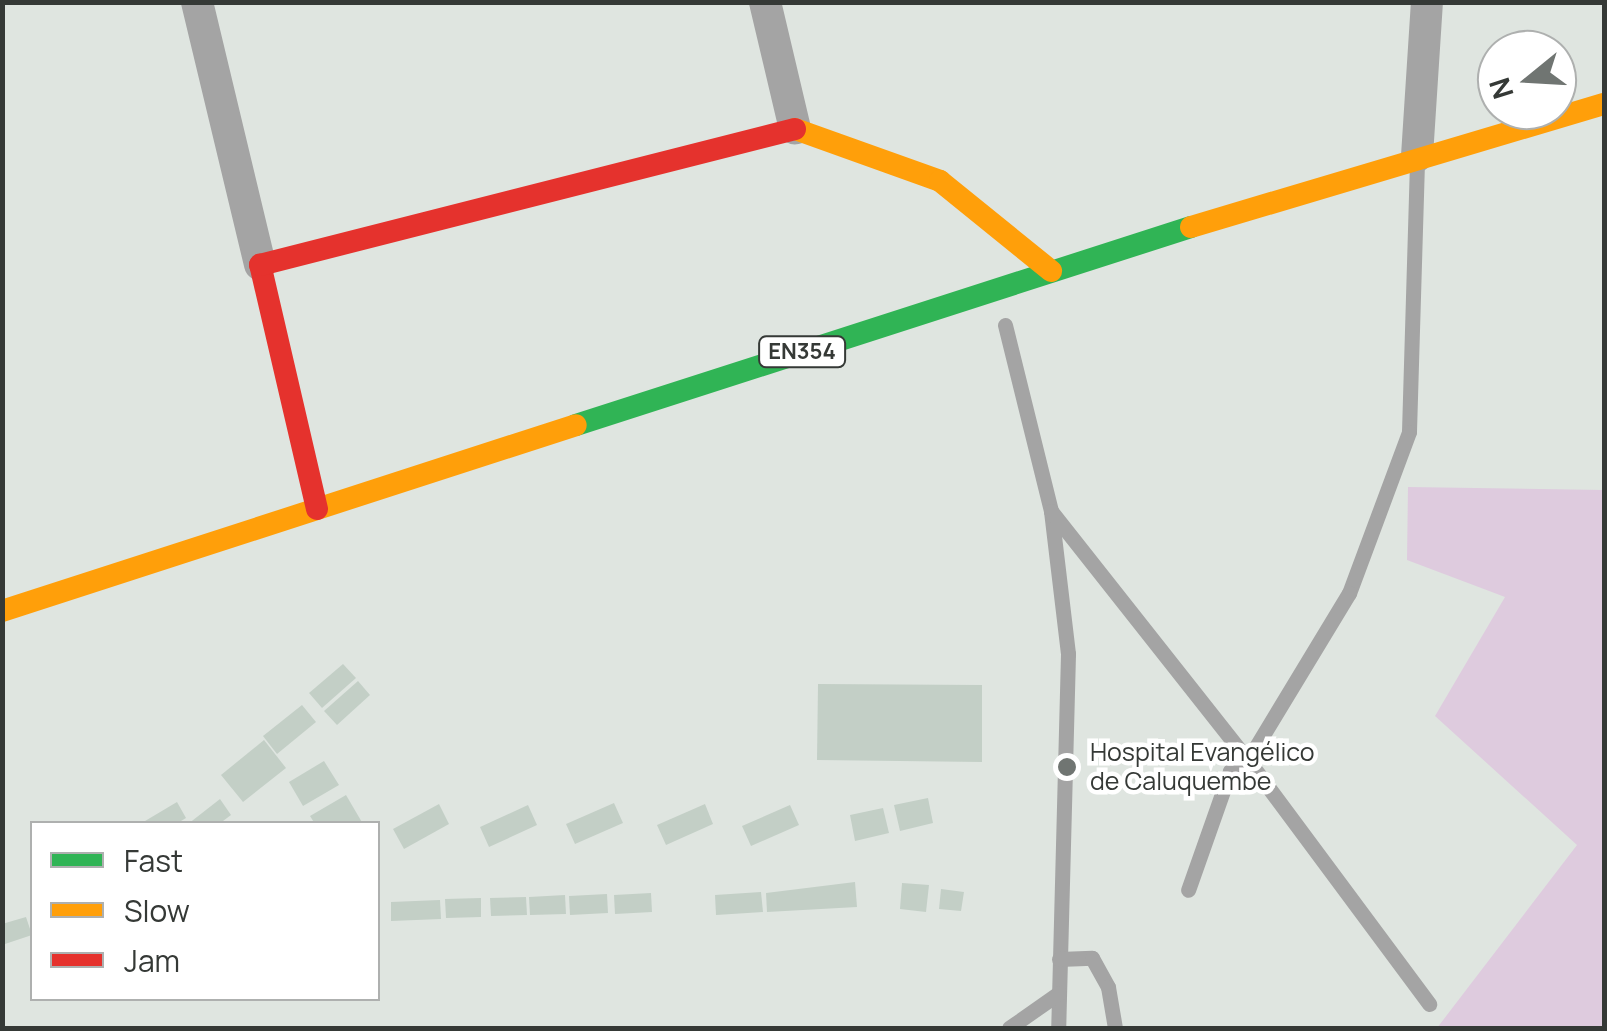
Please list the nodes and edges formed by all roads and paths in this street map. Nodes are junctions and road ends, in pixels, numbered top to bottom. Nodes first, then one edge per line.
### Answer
1 (197, 2) edge
2 (764, 2) edge
3 (1427, 2) edge
4 (1604, 104) edge
5 (795, 129) junction
6 (1417, 156) junction
7 (260, 265) junction
8 (1051, 271) junction
9 (1005, 325) dead end
10 (317, 509) junction
11 (1052, 511) junction
12 (2, 611) edge
13 (1248, 760) junction
14 (1188, 890) dead end
15 (1060, 959) junction
16 (1059, 993) junction
17 (1429, 1004) dead end
18 (1008, 1028) edge
19 (1058, 1028) edge
20 (1116, 1028) edge

1 - 7 street
2 - 5 street
3 - 6 street
4 - 6 main road, EN354
5 - 7 main road
5 - 8 main road
6 - 8 main road, EN354
6 - 13 lane
7 - 10 main road
8 - 10 main road, EN354
9 - 11 lane
10 - 12 main road, EN354
11 - 13 lane
11 - 15 lane
13 - 14 lane
13 - 17 lane
15 - 16 lane
15 - 20 lane
16 - 18 lane
16 - 19 lane

